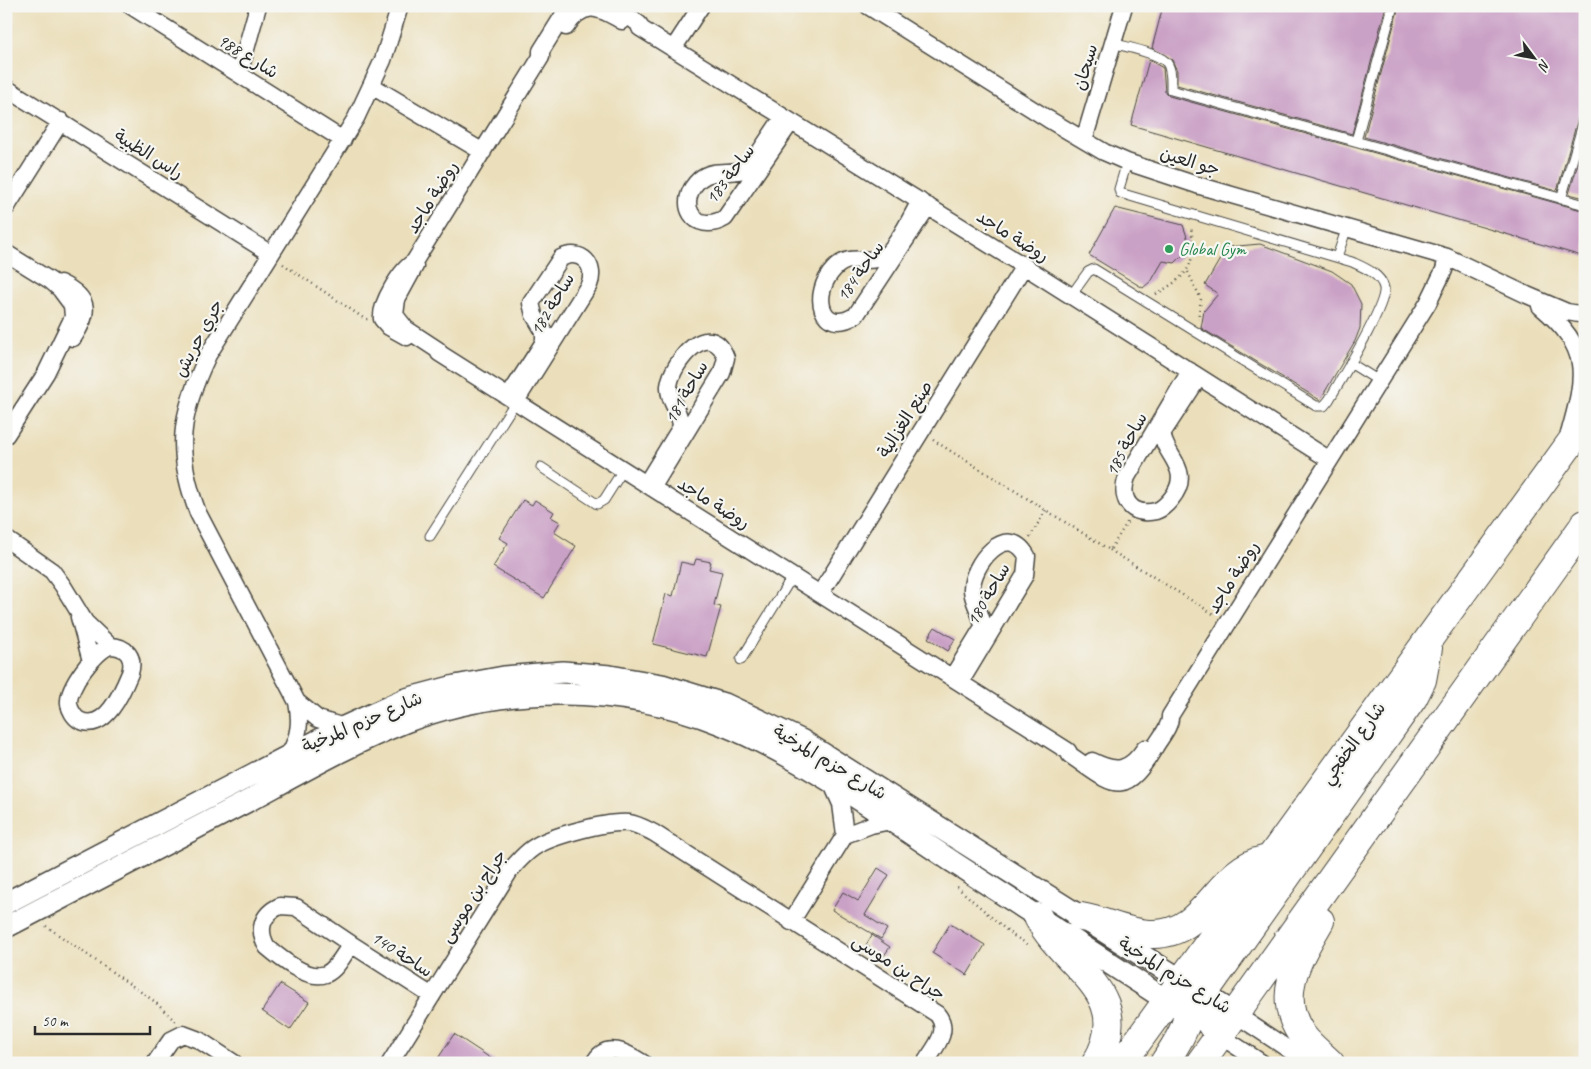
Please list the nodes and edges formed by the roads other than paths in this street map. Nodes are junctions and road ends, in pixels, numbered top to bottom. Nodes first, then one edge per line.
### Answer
1 (131, 6) edge
2 (258, 6) edge
3 (400, 6) edge
4 (569, 6) edge
5 (614, 6) edge
6 (701, 6) edge
7 (868, 6) edge
8 (1124, 6) edge
9 (1393, 6) edge
10 (640, 28) junction
11 (1113, 43) junction
12 (673, 49) junction
13 (542, 57) junction
14 (238, 74) junction
15 (372, 86) junction
16 (6, 88) edge
17 (1585, 117) edge
18 (787, 120) junction
19 (61, 121) junction
20 (343, 140) junction
21 (1084, 140) junction
22 (1356, 141) junction
23 (483, 152) junction
24 (1127, 162) junction
25 (726, 172) junction
26 (741, 197) junction
27 (1561, 199) junction
28 (924, 204) junction
29 (1585, 205) edge
30 (6, 208) edge
31 (1347, 227) junction
32 (6, 254) edge
33 (270, 254) junction
34 (1447, 256) junction
35 (1337, 257) junction
36 (863, 259) junction
37 (414, 262) junction
38 (1024, 266) junction
39 (880, 281) junction
40 (1526, 295) junction
41 (1070, 297) junction
42 (1585, 315) edge
43 (567, 321) junction
44 (540, 325) junction
45 (439, 354) junction
46 (1350, 363) junction
47 (1194, 374) junction
48 (1379, 381) junction
49 (513, 398) junction
50 (704, 404) junction
51 (677, 410) junction
52 (1585, 423) edge
53 (6, 435) edge
54 (1143, 449) junction
55 (1565, 451) junction
56 (1170, 452) junction
57 (1330, 460) junction
58 (541, 467) dead end
59 (623, 470) junction
60 (649, 486) junction
61 (1585, 524) edge
62 (430, 536) dead end
63 (6, 539) edge
64 (792, 577) junction
65 (820, 594) junction
66 (1007, 604) junction
67 (978, 608) junction
68 (78, 612) junction
69 (1429, 639) junction
70 (110, 646) junction
71 (741, 660) dead end
72 (91, 661) junction
73 (957, 679) junction
74 (297, 702) junction
75 (344, 727) junction
76 (290, 753) junction
77 (832, 784) junction
78 (891, 821) junction
79 (845, 835) junction
80 (1269, 859) junction
81 (1325, 885) junction
82 (6, 903) edge
83 (1038, 917) junction
84 (1081, 917) junction
85 (791, 922) junction
86 (6, 927) edge
87 (351, 944) junction
88 (1193, 986) junction
89 (432, 996) junction
90 (1178, 1008) junction
91 (1235, 1014) junction
92 (1219, 1035) junction
93 (155, 1063) edge
94 (234, 1063) edge
95 (390, 1063) edge
96 (594, 1063) edge
97 (643, 1063) edge
98 (925, 1063) edge
99 (1096, 1063) edge
100 (1122, 1063) edge
101 (1164, 1063) edge
102 (1200, 1063) edge
103 (1262, 1063) edge
104 (1309, 1063) edge
105 (1330, 1063) edge

1 - 14 street, شارع 988
2 - 14 street
3 - 15 street, جري حريش
4 - 13 street, روضة ماجد
5 - 10 street, روضة ماجد
6 - 12 street
7 - 21 street, جو العين
8 - 11 street, سيحان
9 - 22 lane
10 - 12 street, روضة ماجد
10 - 13 street, روضة ماجد
11 - 21 street, سيحان
11 - 22 lane
12 - 18 street, روضة ماجد
13 - 23 street, روضة ماجد
14 - 20 street, شارع 988
15 - 20 street, جري حريش
15 - 23 street, روضة ماجد
16 - 19 street, راس الظبية
17 - 27 lane
18 - 25 street, ساحة 183
18 - 26 street, ساحة 183
18 - 28 street, روضة ماجد
19 - 30 street
19 - 33 street, راس الظبية
20 - 33 street, جري حريش
21 - 24 street, جو العين
22 - 27 lane
23 - 37 street, روضة ماجد
24 - 31 street, جو العين
24 - 35 lane
25 - 26 street
25 - 26 street, ساحة 183
27 - 29 lane
28 - 36 street, ساحة 184
28 - 38 street, روضة ماجد
28 - 39 street, ساحة 184
31 - 34 street, جو العين
31 - 35 lane
32 - 53 street
33 - 74 street, جري حريش
34 - 40 street, جو العين
34 - 48 street, روضة ماجد
35 - 46 lane
36 - 39 street
36 - 39 street, ساحة 184
37 - 45 street, روضة ماجد
37 - 45 street, روضة ماجد
38 - 41 street, روضة ماجد
38 - 65 street, صنع الغزالية
40 - 42 street, جو العين
40 - 55 street, جو العين
41 - 46 lane
41 - 47 street, روضة ماجد
43 - 44 street
43 - 44 street, ساحة 182
43 - 49 street, ساحة 182
44 - 49 street, ساحة 182
45 - 49 street, روضة ماجد
46 - 48 lane
47 - 54 street, ساحة 185
47 - 56 street, ساحة 185
47 - 57 street, روضة ماجد
48 - 57 street, روضة ماجد
49 - 59 street, روضة ماجد
49 - 62 lane
50 - 51 street
50 - 51 street, ساحة 181
50 - 60 street, ساحة 181
51 - 60 street, ساحة 181
52 - 55 highway, شارع الخفجي
54 - 56 street
54 - 56 street, ساحة 185
55 - 69 highway, شارع الخفجي
57 - 73 street, روضة ماجد
58 - 59 lane
59 - 60 street, روضة ماجد
60 - 64 street, روضة ماجد
61 - 81 highway
63 - 68 street
64 - 65 street, روضة ماجد
64 - 71 lane
65 - 73 street, روضة ماجد
66 - 67 street
66 - 67 street, ساحة 180
66 - 73 street, ساحة 180
67 - 73 street, ساحة 180
68 - 70 street
68 - 72 street
69 - 80 highway, شارع الخفجي
69 - 88 highway
70 - 72 street
70 - 72 street
74 - 75 street, جري حريش
74 - 76 street, جري حريش
75 - 76 street, شارع حزم المرخية
75 - 84 street, شارع حزم المرخية
76 - 82 street, شارع حزم المرخية
77 - 78 street, شارع حزم المرخية
77 - 79 street
77 - 86 street, شارع حزم المرخية
78 - 79 street
78 - 83 street, شارع حزم المرخية
79 - 85 street
80 - 84 highway
80 - 88 highway, شارع الخفجي
81 - 91 highway
81 - 105 highway
83 - 90 street, شارع حزم المرخية
83 - 99 highway
84 - 88 street, شارع حزم المرخية
85 - 89 street, جراح بن موسى
85 - 98 street, جراح بن موسى
87 - 87 street, ساحة 140
87 - 89 street, ساحة 140
88 - 90 highway
88 - 91 street, شارع حزم المرخية
88 - 92 highway
89 - 95 street, جراح بن موسى
90 - 92 street, شارع حزم المرخية
90 - 100 highway
90 - 101 highway
91 - 92 highway
91 - 104 street, شارع حزم المرخية
92 - 102 highway
92 - 103 street, شارع حزم المرخية
93 - 94 street
96 - 97 street

